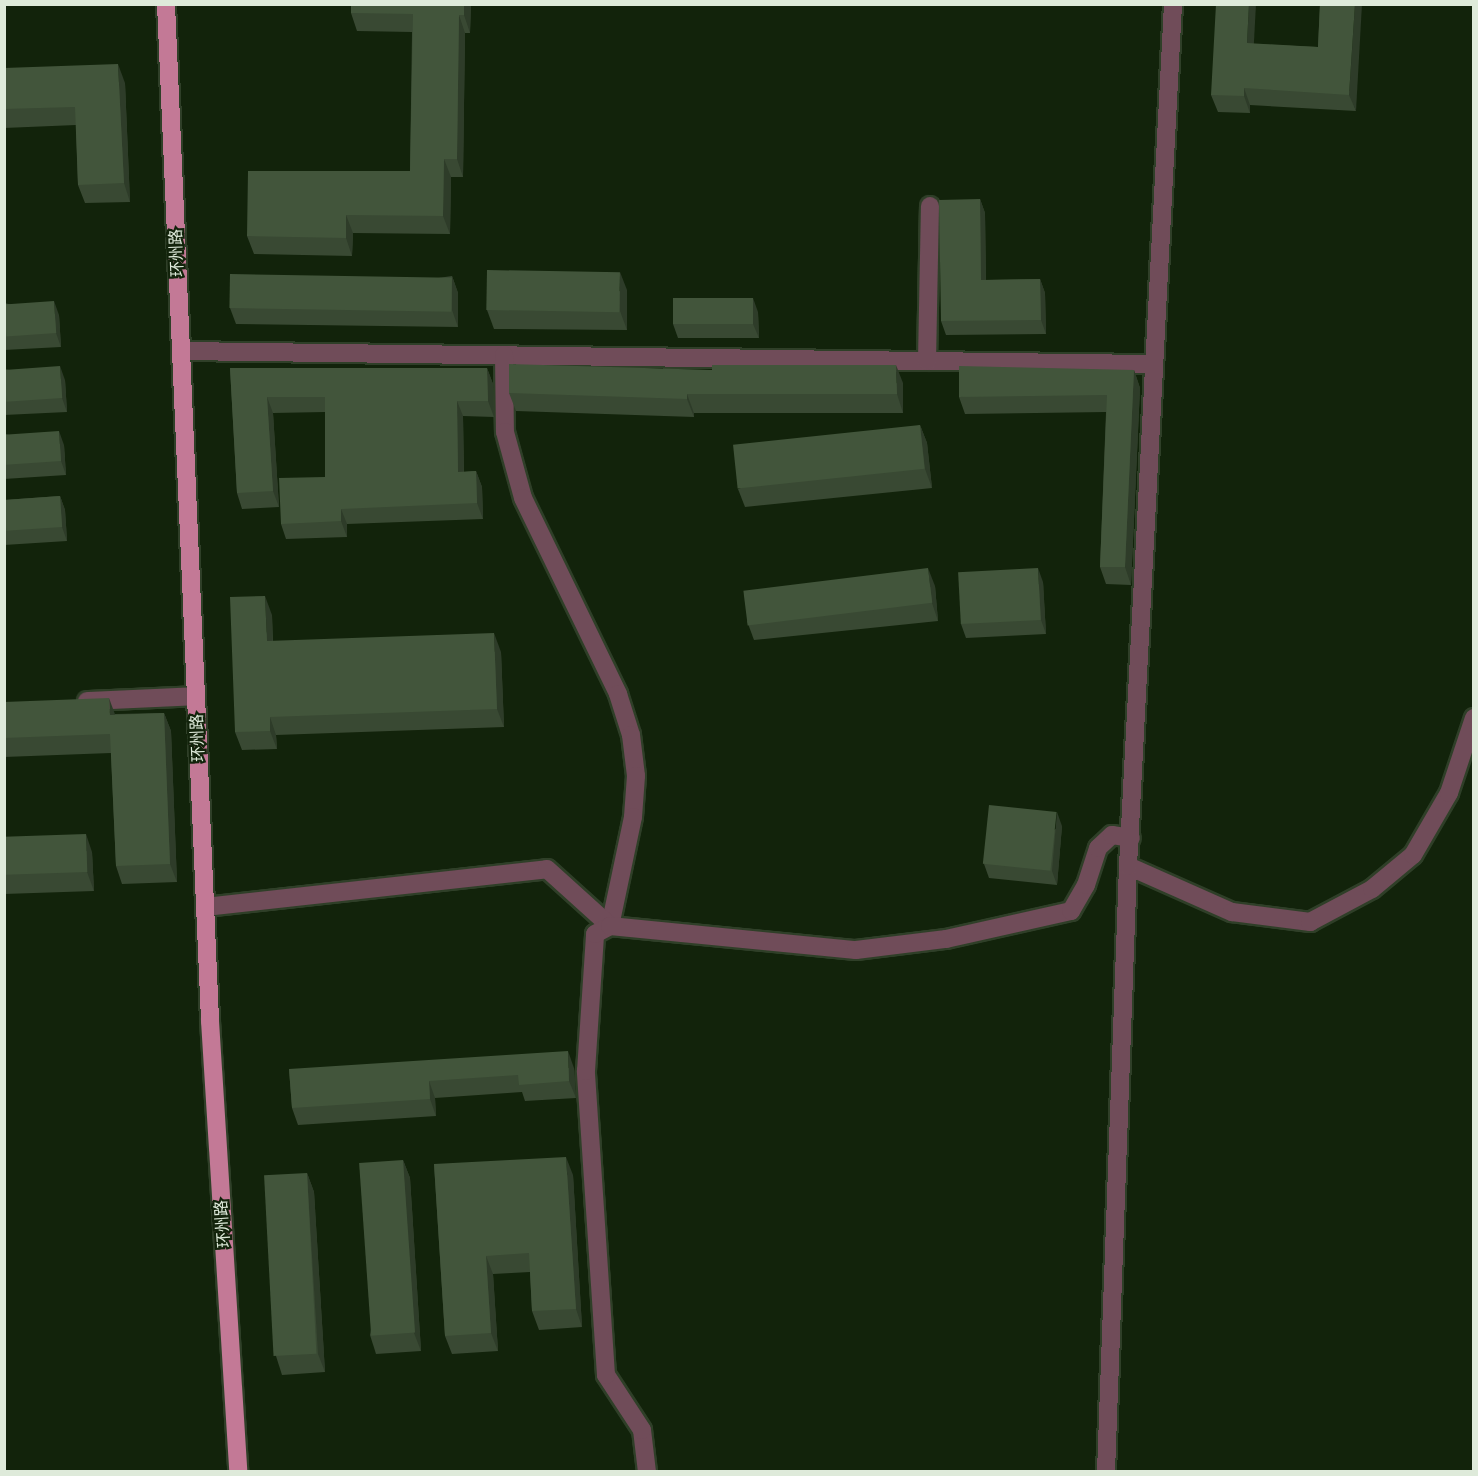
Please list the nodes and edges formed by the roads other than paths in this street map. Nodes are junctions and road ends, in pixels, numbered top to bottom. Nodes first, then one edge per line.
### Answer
1 (166, 4) edge
2 (1173, 4) edge
3 (930, 206) dead end
4 (181, 351) junction
5 (504, 355) junction
6 (927, 361) junction
7 (1153, 364) junction
8 (196, 696) junction
9 (64, 702) edge
10 (1473, 718) edge
11 (1131, 838) junction
12 (1128, 866) junction
13 (205, 907) junction
14 (610, 926) junction
15 (238, 1472) edge
16 (647, 1472) edge
17 (1106, 1472) edge

1 - 4 main road, 环州路
2 - 7 street
3 - 6 street
4 - 5 street
4 - 8 main road, 环州路
5 - 6 street
5 - 14 street
6 - 7 street
7 - 11 street
8 - 9 street
8 - 13 main road, 环州路
10 - 12 street
11 - 12 street
11 - 14 street
12 - 17 street
13 - 14 street
13 - 15 main road, 环州路
14 - 16 street

